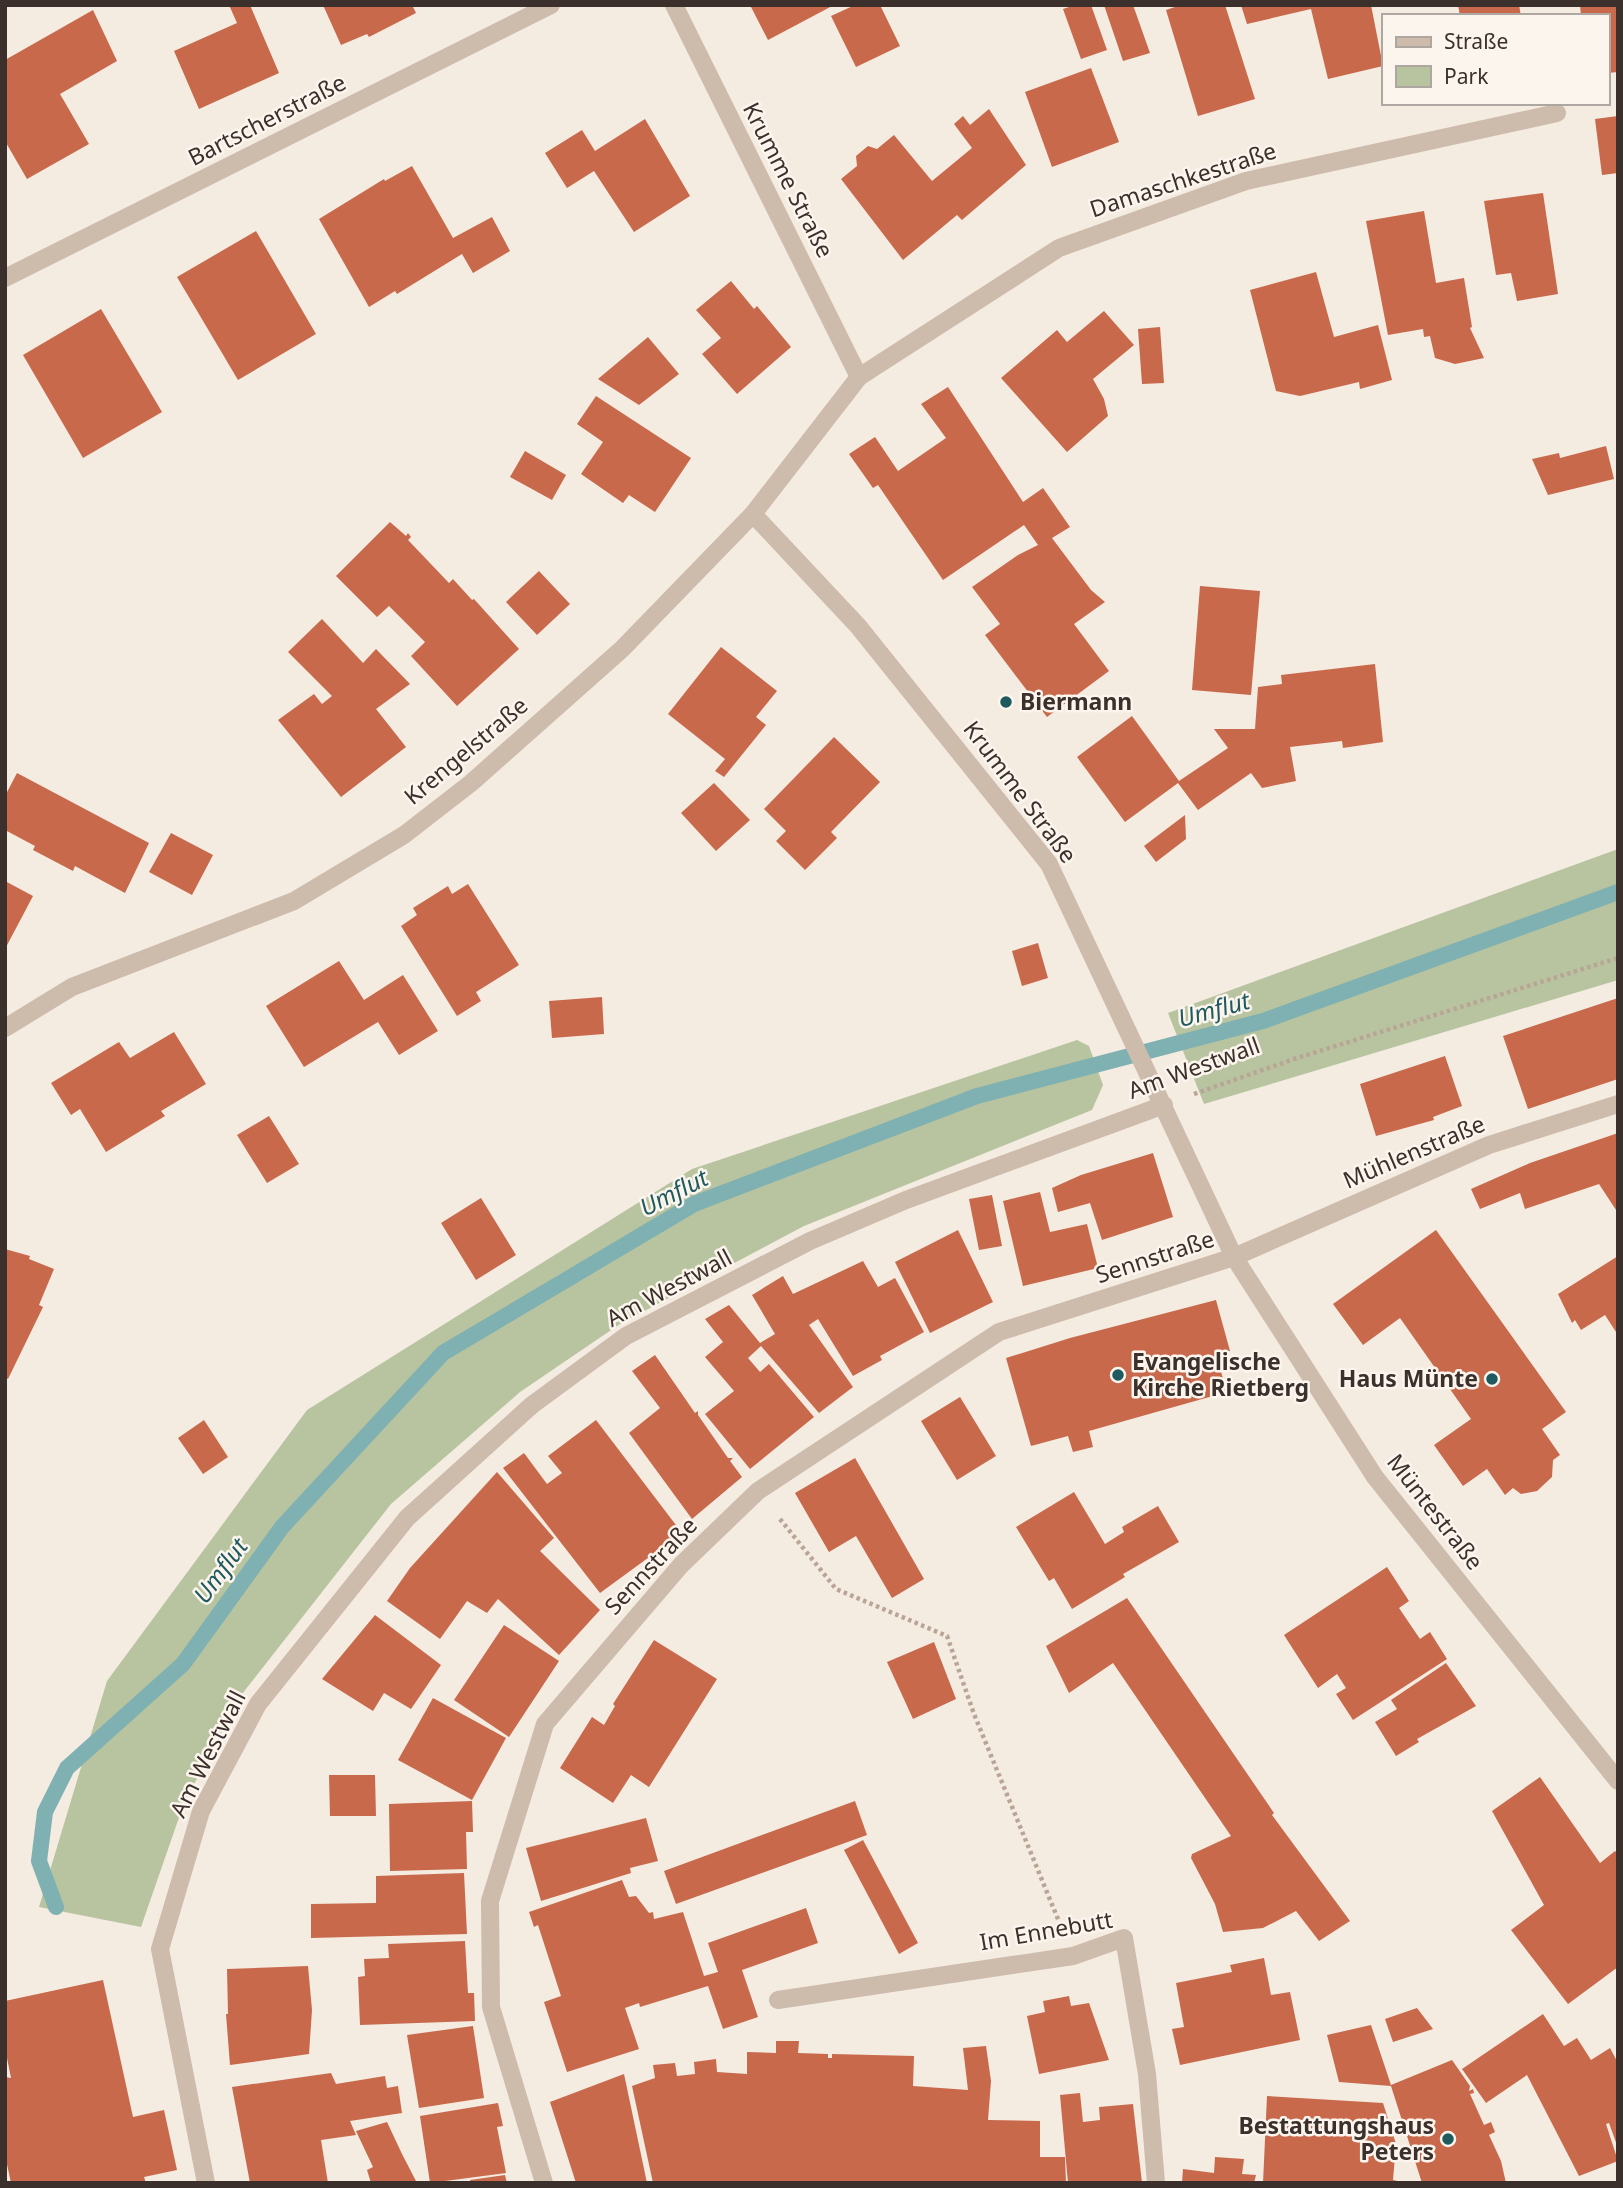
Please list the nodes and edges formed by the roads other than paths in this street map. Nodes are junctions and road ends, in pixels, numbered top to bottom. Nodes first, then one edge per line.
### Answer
1 (551, 5) edge
2 (674, 5) edge
3 (1557, 113) dead end
4 (5, 278) edge
5 (859, 377) junction
6 (753, 514) junction
7 (5, 1028) edge
8 (1618, 1104) edge
9 (1164, 1105) junction
10 (1234, 1257) junction
11 (1618, 1781) edge
12 (778, 2000) dead end
13 (206, 2183) edge
14 (544, 2183) edge
15 (1156, 2183) edge

1 - 4 street, Bartscherstraße
2 - 5 street, Krumme Straße
3 - 5 street, Damaschkestraße
5 - 6 street, Krengelstraße
6 - 7 street, Krengelstraße
6 - 9 street, Krumme Straße
8 - 10 street, Mühlenstraße
9 - 10 street, Krumme Straße
9 - 13 street, Am Westwall
10 - 11 street, Müntestraße
10 - 14 street, Sennstraße
12 - 15 street, Im Ennebutt

